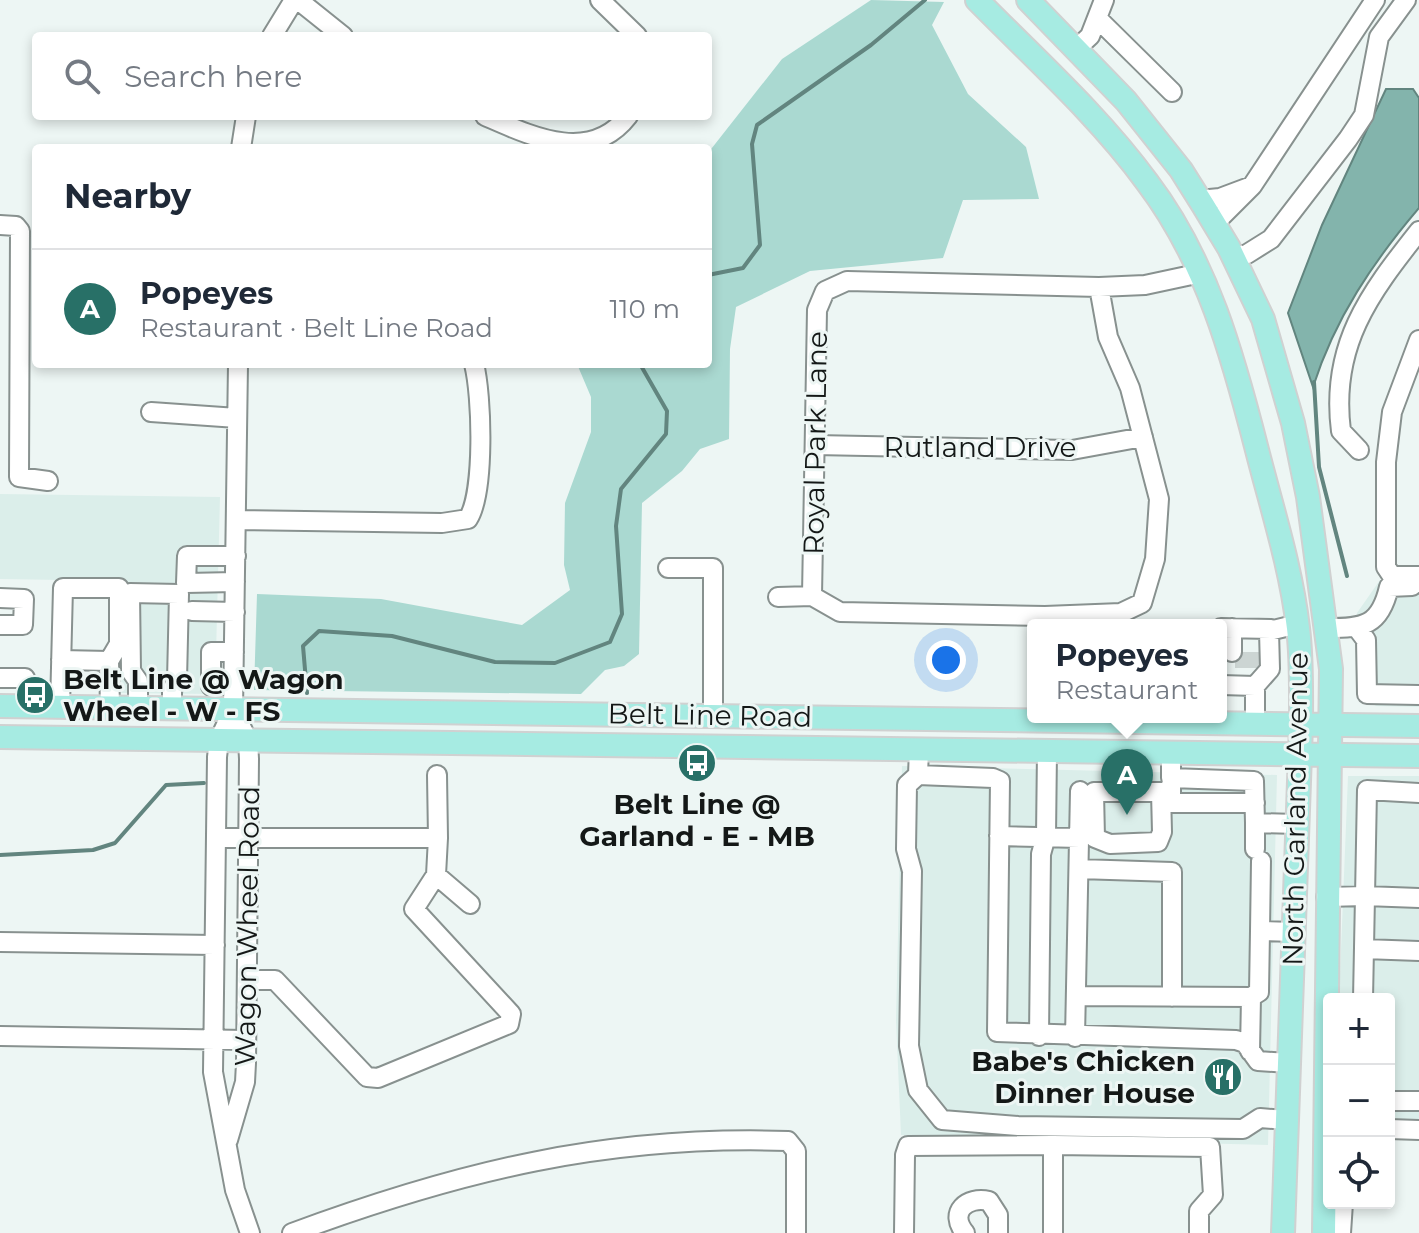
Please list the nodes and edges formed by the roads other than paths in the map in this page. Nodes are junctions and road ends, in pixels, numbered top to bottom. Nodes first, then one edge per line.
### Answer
1 (296, 0) edge
2 (600, 0) edge
3 (977, 0) edge
4 (1028, 0) edge
5 (1375, 0) edge
6 (1406, 0) edge
7 (1100, 9) edge
8 (275, 32) edge
9 (338, 32) edge
10 (633, 32) edge
11 (1076, 49) junction
12 (1172, 92) dead end
13 (245, 120) edge
14 (495, 120) edge
15 (623, 120) edge
16 (242, 144) edge
17 (571, 144) edge
18 (571, 144) edge
19 (1252, 186) junction
20 (1199, 200) junction
21 (1214, 224) junction
22 (0, 225) edge
23 (1419, 231) edge
24 (1233, 257) junction
25 (1201, 273) junction
26 (1099, 287) junction
27 (1419, 340) edge
28 (238, 368) edge
29 (474, 368) edge
30 (151, 412) dead end
31 (237, 418) junction
32 (9, 422) edge
33 (1143, 437) junction
34 (815, 445) junction
35 (1359, 450) dead end
36 (48, 481) dead end
37 (237, 520) junction
38 (236, 556) junction
39 (668, 568) dead end
40 (1419, 576) edge
41 (235, 582) junction
42 (1419, 586) edge
43 (182, 588) junction
44 (812, 596) junction
45 (778, 597) dead end
46 (0, 598) edge
47 (192, 611) dead end
48 (235, 612) junction
49 (1027, 619) edge
50 (1057, 619) edge
51 (1298, 624) junction
52 (0, 625) edge
53 (1327, 628) junction
54 (1357, 628) junction
55 (1246, 629) edge
56 (234, 652) junction
57 (61, 660) junction
58 (109, 661) junction
59 (1244, 671) edge
60 (0, 678) edge
61 (25, 678) dead end
62 (211, 686) dead end
63 (1419, 695) edge
64 (2, 706) edge
65 (60, 707) junction
66 (110, 708) junction
67 (138, 709) junction
68 (172, 710) junction
69 (233, 710) junction
70 (713, 715) junction
71 (842, 717) junction
72 (1027, 718) edge
73 (1227, 722) edge
74 (1048, 723) edge
75 (1255, 724) junction
76 (1301, 725) junction
77 (1331, 725) junction
78 (1419, 726) edge
79 (2, 737) edge
80 (219, 740) junction
81 (248, 741) junction
82 (713, 746) junction
83 (842, 748) junction
84 (919, 749) junction
85 (1047, 751) junction
86 (1171, 754) junction
87 (1301, 755) junction
88 (1330, 755) junction
89 (1419, 756) edge
90 (437, 775) dead end
91 (918, 775) junction
92 (1047, 787) junction
93 (1168, 787) junction
94 (1087, 791) junction
95 (1419, 793) edge
96 (1255, 823) junction
97 (1297, 824) junction
98 (999, 836) junction
99 (1046, 836) junction
100 (216, 838) junction
101 (438, 838) junction
102 (1080, 838) junction
103 (248, 839) junction
104 (1079, 869) junction
105 (436, 875) junction
106 (1365, 896) junction
107 (1326, 897) junction
108 (1419, 898) edge
109 (470, 904) dead end
110 (1260, 931) junction
111 (1293, 932) junction
112 (0, 942) edge
113 (215, 945) junction
114 (1364, 949) junction
115 (1419, 951) edge
116 (247, 980) junction
117 (1327, 993) edge
118 (1363, 993) edge
119 (1076, 996) junction
120 (1172, 997) junction
121 (1251, 997) junction
122 (0, 1036) edge
123 (1039, 1036) junction
124 (1075, 1037) junction
125 (214, 1040) junction
126 (246, 1040) junction
127 (1250, 1051) junction
128 (1323, 1060) edge
129 (1288, 1063) junction
130 (1328, 1065) edge
131 (1395, 1101) edge
132 (1419, 1101) edge
133 (1286, 1120) junction
134 (1395, 1129) edge
135 (1419, 1130) edge
136 (227, 1143) junction
137 (1053, 1145) junction
138 (1343, 1209) edge
139 (250, 1233) edge
140 (292, 1233) edge
141 (796, 1233) edge
142 (904, 1233) edge
143 (965, 1233) edge
144 (998, 1233) edge
145 (1053, 1233) edge
146 (1199, 1233) edge
147 (1283, 1233) edge
148 (1324, 1233) edge
149 (1341, 1233) edge

1 - 8 street
1 - 9 street
2 - 10 street
3 - 25 main road, North Garland Avenue
4 - 11 main road, North Garland Avenue
5 - 19 street
6 - 24 street
7 - 11 street
7 - 12 street
11 - 20 main road, North Garland Avenue
13 - 16 street
14 - 18 street
15 - 17 street
19 - 20 street
19 - 21 street
20 - 21 main road, North Garland Avenue
21 - 24 main road, North Garland Avenue
22 - 32 street
23 - 35 street
24 - 25 main road
24 - 53 main road, North Garland Avenue
25 - 26 street
25 - 51 main road, North Garland Avenue
26 - 33 street
26 - 34 street, Royal Park Lane
27 - 40 street
28 - 31 street, Wagon Wheel Road
29 - 37 street
30 - 31 street
31 - 37 street, Wagon Wheel Road
32 - 36 street
33 - 34 street, Rutland Drive
33 - 50 street
34 - 44 street, Royal Park Lane
37 - 38 street, Wagon Wheel Road
38 - 41 street, Wagon Wheel Road
38 - 43 street
39 - 70 street
41 - 43 street
41 - 48 street, Wagon Wheel Road
42 - 54 street
43 - 67 street
43 - 68 street
44 - 45 street
44 - 49 street
46 - 52 street
47 - 48 street
48 - 56 street, Wagon Wheel Road
51 - 55 street
51 - 76 main road, North Garland Avenue
53 - 54 street
53 - 77 main road, North Garland Avenue
54 - 63 street
55 - 59 street
55 - 59 street
55 - 59 street
56 - 62 street
56 - 69 street, Wagon Wheel Road
57 - 58 street
57 - 58 street
57 - 65 street
58 - 66 street
59 - 75 street
60 - 61 street
64 - 65 main road, Belt Line Road
64 - 79 main road
65 - 66 main road, Belt Line Road
66 - 67 main road, Belt Line Road
67 - 68 main road, Belt Line Road
68 - 69 main road, Belt Line Road
69 - 70 main road, Belt Line Road
69 - 80 street, Wagon Wheel Road
69 - 81 street, Wagon Wheel Road
70 - 71 main road, Belt Line Road
70 - 82 main road
71 - 72 main road, Belt Line Road
71 - 83 main road
73 - 75 main road, Belt Line Road
74 - 85 main road
75 - 76 main road, Belt Line Road
76 - 77 main road, Belt Line Road
76 - 87 main road, North Garland Avenue
77 - 78 main road, Belt Line Road
77 - 88 main road, North Garland Avenue
79 - 80 main road, Belt Line Road
80 - 81 main road, Belt Line Road
80 - 100 street, Wagon Wheel Road
81 - 82 main road, Belt Line Road
81 - 103 street, Wagon Wheel Road
82 - 83 main road, Belt Line Road
83 - 84 main road, Belt Line Road
84 - 85 main road, Belt Line Road
84 - 91 street
85 - 86 main road, Belt Line Road
85 - 92 street
86 - 87 main road, Belt Line Road
86 - 93 street
87 - 88 main road, Belt Line Road
87 - 97 main road, North Garland Avenue
88 - 89 main road, Belt Line Road
88 - 107 main road, North Garland Avenue
90 - 101 street
91 - 98 street
91 - 133 street
92 - 94 street
92 - 99 street
93 - 94 street
93 - 94 street
93 - 96 street
94 - 102 street
95 - 106 street
96 - 97 street
96 - 110 street
97 - 111 main road, North Garland Avenue
98 - 99 street
98 - 123 street
99 - 102 street
99 - 123 street
100 - 103 street
100 - 113 street, Wagon Wheel Road
101 - 103 street
101 - 105 street
102 - 104 street
103 - 116 street, Wagon Wheel Road
104 - 119 street
104 - 120 street
105 - 109 street
105 - 116 street
106 - 107 street
106 - 108 street
106 - 114 street
107 - 117 main road, North Garland Avenue
110 - 111 street
110 - 121 street
111 - 129 main road, North Garland Avenue
112 - 113 street
113 - 125 street, Wagon Wheel Road
114 - 115 street
114 - 118 street
116 - 126 street, Wagon Wheel Road
119 - 120 street
119 - 124 street
120 - 121 street
121 - 127 street
122 - 125 street
123 - 124 street
124 - 127 street
125 - 126 street
125 - 136 street, Wagon Wheel Road
126 - 136 street, Wagon Wheel Road
127 - 129 street
128 - 129 main road
129 - 133 main road, North Garland Avenue
130 - 148 main road, North Garland Avenue
131 - 132 street
133 - 147 main road, North Garland Avenue
134 - 135 street
136 - 139 street, Wagon Wheel Road
137 - 142 street
137 - 145 street
137 - 146 street
138 - 149 street
140 - 141 street
143 - 144 street

